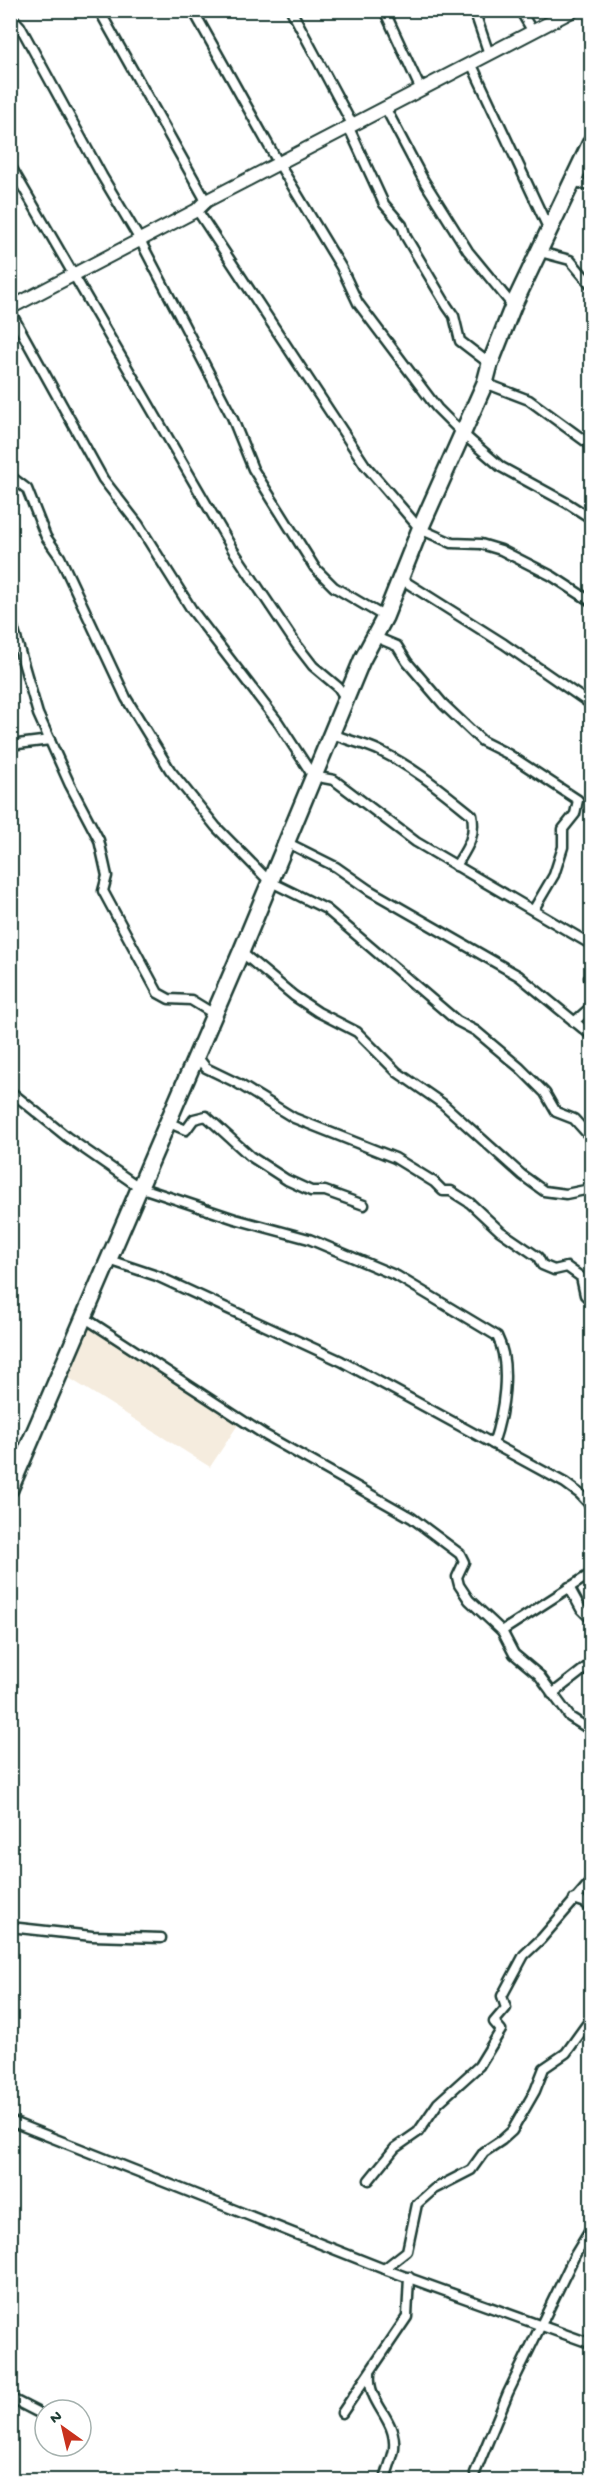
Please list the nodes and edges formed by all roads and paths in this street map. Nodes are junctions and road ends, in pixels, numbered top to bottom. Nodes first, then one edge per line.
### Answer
1 (99, 10) edge
2 (193, 10) edge
3 (291, 10) edge
4 (384, 10) edge
5 (474, 10) edge
6 (520, 10) edge
7 (574, 10) edge
8 (10, 15) edge
9 (532, 32) junction
10 (489, 54) junction
11 (472, 65) junction
12 (421, 90) junction
13 (386, 109) junction
14 (351, 127) junction
15 (591, 140) edge
16 (279, 164) junction
17 (10, 165) edge
18 (573, 181) junction
19 (591, 187) edge
20 (206, 201) junction
21 (196, 210) junction
22 (549, 231) junction
23 (140, 240) junction
24 (540, 252) junction
25 (73, 275) junction
26 (591, 286) edge
27 (513, 306) junction
28 (10, 310) edge
29 (490, 364) junction
30 (485, 384) junction
31 (463, 434) junction
32 (591, 446) edge
33 (10, 476) edge
34 (591, 519) edge
35 (420, 529) junction
36 (401, 579) junction
37 (591, 602) edge
38 (10, 617) edge
39 (385, 617) junction
40 (373, 636) junction
41 (345, 690) junction
42 (591, 705) edge
43 (331, 733) junction
44 (50, 740) junction
45 (10, 745) edge
46 (303, 760) junction
47 (317, 769) junction
48 (286, 842) junction
49 (456, 866) junction
50 (269, 881) junction
51 (534, 909) junction
52 (591, 945) edge
53 (241, 952) junction
54 (591, 978) edge
55 (591, 986) edge
56 (591, 1006) edge
57 (214, 1014) junction
58 (574, 1022) junction
59 (591, 1036) edge
60 (196, 1054) junction
61 (206, 1068) junction
62 (188, 1074) junction
63 (10, 1091) edge
64 (167, 1122) junction
65 (591, 1139) edge
66 (591, 1185) edge
67 (139, 1187) junction
68 (364, 1206) dead end
69 (109, 1260) junction
70 (591, 1302) edge
71 (85, 1318) junction
72 (493, 1444) junction
73 (10, 1489) edge
74 (591, 1506) edge
75 (591, 1573) edge
76 (569, 1587) junction
77 (591, 1620) edge
78 (502, 1631) junction
79 (591, 1663) edge
80 (552, 1694) junction
81 (591, 1731) edge
82 (591, 1880) edge
83 (574, 1899) junction
84 (591, 1911) edge
85 (10, 1927) edge
86 (160, 1938) dead end
87 (591, 2017) edge
88 (10, 2121) edge
89 (369, 2180) dead end
90 (591, 2228) edge
91 (384, 2269) junction
92 (409, 2277) junction
93 (542, 2326) junction
94 (591, 2344) edge
95 (370, 2374) junction
96 (10, 2398) edge
97 (33, 2410) edge
98 (342, 2413) dead end
99 (475, 2473) dead end
100 (385, 2481) edge

1 - 20 street
2 - 16 street
3 - 14 street
4 - 12 street
5 - 10 street
6 - 9 street
7 - 9 street
8 - 23 street
9 - 10 street
10 - 11 street
11 - 12 street
11 - 22 street
12 - 13 street
13 - 14 street
13 - 27 street
14 - 16 street
14 - 29 street
15 - 18 highway
16 - 20 street
16 - 31 street
17 - 25 street
18 - 19 street
18 - 22 highway
20 - 21 street
21 - 23 street
21 - 35 street
22 - 24 highway
23 - 25 street
23 - 39 street
24 - 26 street
24 - 27 highway
25 - 28 street
25 - 41 street
27 - 29 highway
28 - 46 street
29 - 30 highway
30 - 31 highway
30 - 32 street
31 - 34 street
31 - 35 highway
33 - 50 street
35 - 36 highway
35 - 37 street
36 - 39 highway
36 - 42 street
38 - 44 street
39 - 40 highway
40 - 41 highway
40 - 51 street
41 - 43 highway
43 - 47 highway
43 - 49 street
44 - 45 street
44 - 57 street
46 - 47 street
46 - 47 street
47 - 48 highway
47 - 49 street
48 - 50 highway
48 - 58 street
49 - 51 street
50 - 53 highway
50 - 65 street
51 - 52 street
53 - 57 highway
53 - 66 street
54 - 55 street
56 - 58 street
57 - 60 highway
58 - 59 street
60 - 61 street
60 - 62 highway
61 - 62 street
61 - 70 street
62 - 64 highway
63 - 67 street
64 - 67 highway
64 - 68 street
67 - 69 highway
67 - 72 street
69 - 71 highway
69 - 72 street
71 - 73 highway
71 - 78 street
72 - 74 street
75 - 76 street
76 - 77 street
76 - 78 street
78 - 80 street
79 - 80 street
80 - 81 street
82 - 83 street
83 - 84 street
83 - 89 street
85 - 86 street
87 - 91 street
88 - 91 street
90 - 93 street
91 - 92 street
92 - 93 street
92 - 95 street
93 - 94 street
93 - 99 street
95 - 98 street
95 - 100 street
96 - 97 street

